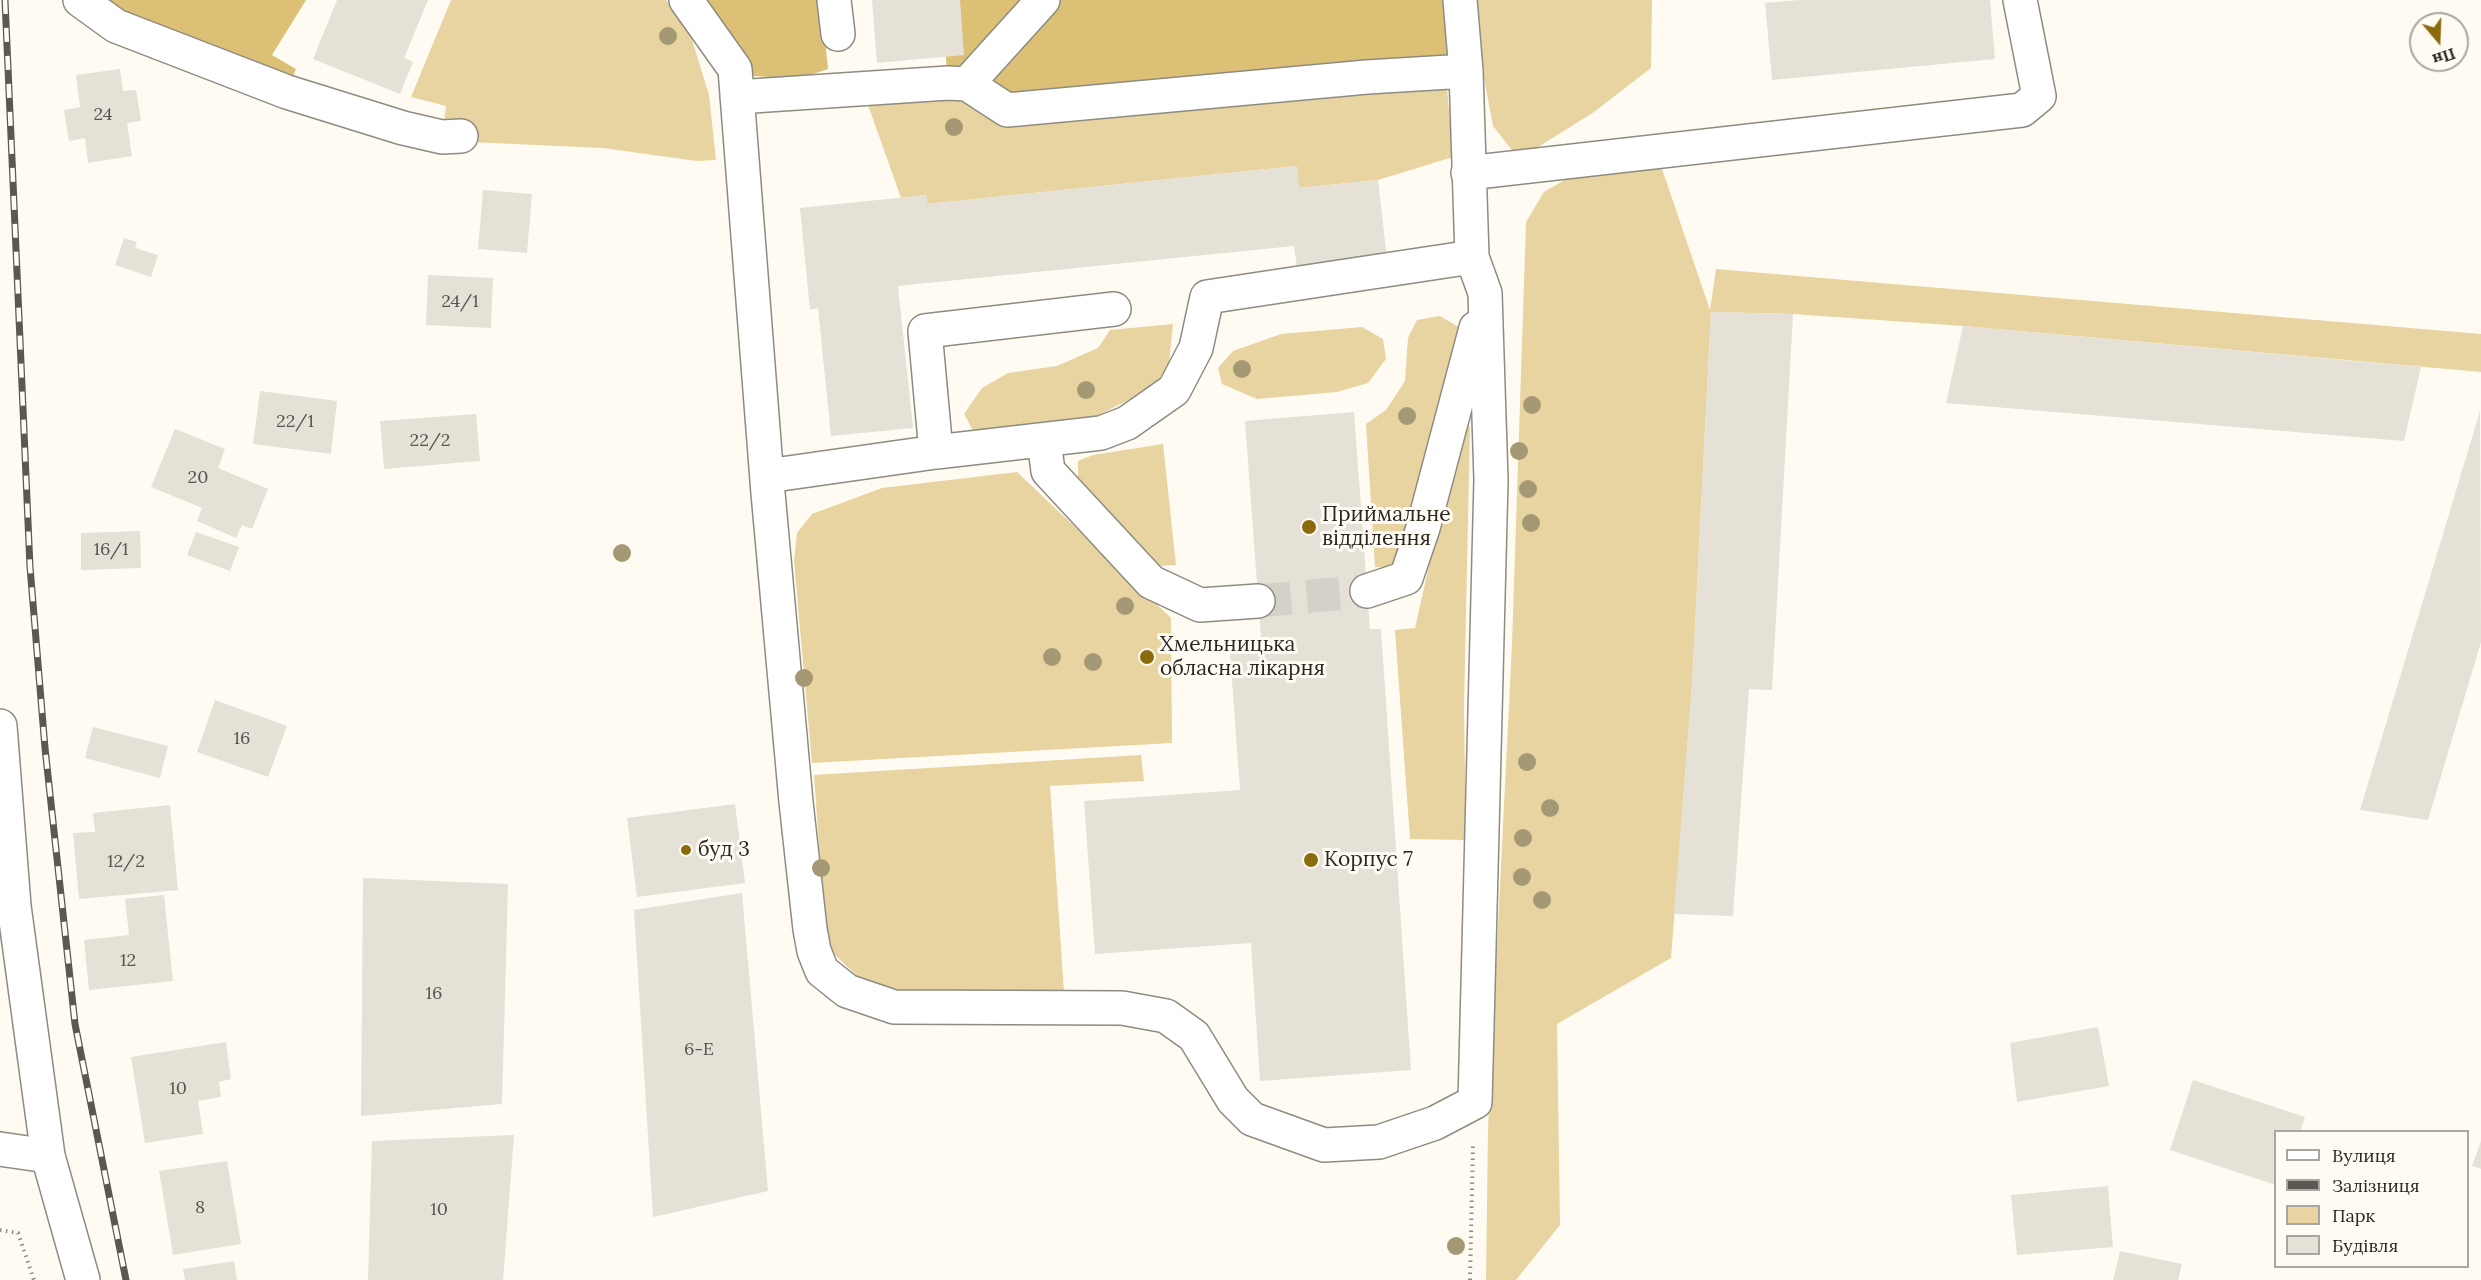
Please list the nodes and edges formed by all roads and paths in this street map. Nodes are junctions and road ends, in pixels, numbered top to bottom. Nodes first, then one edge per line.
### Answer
1 (80, 0) edge
2 (686, 0) edge
3 (834, 0) edge
4 (1043, 0) edge
5 (1460, 0) edge
6 (2020, 0) edge
7 (838, 34) dead end
8 (1466, 71) junction
9 (967, 84) junction
10 (737, 97) junction
11 (461, 136) dead end
12 (1468, 173) junction
13 (1472, 257) junction
14 (1485, 293) junction
15 (1114, 309) dead end
16 (1044, 440) junction
17 (936, 452) junction
18 (767, 476) junction
19 (1367, 591) tunnel mouth
20 (1258, 601) tunnel mouth
21 (0, 726) edge
22 (1475, 1102) junction
23 (0, 1149) edge
24 (48, 1156) junction
25 (0, 1230) edge
26 (34, 1280) edge
27 (83, 1280) edge
28 (1470, 1280) edge

1 - 11 main road
2 - 10 main road
3 - 7 main road
4 - 9 main road
5 - 8 main road
6 - 12 main road
8 - 9 main road
8 - 12 main road
9 - 10 main road
10 - 18 main road
12 - 13 main road
13 - 14 main road
13 - 16 main road
14 - 19 main road
14 - 22 main road
15 - 17 main road
16 - 17 main road
16 - 20 main road
17 - 18 main road
18 - 22 main road
21 - 24 main road
22 - 28 path
23 - 24 main road
24 - 27 main road
25 - 26 path

